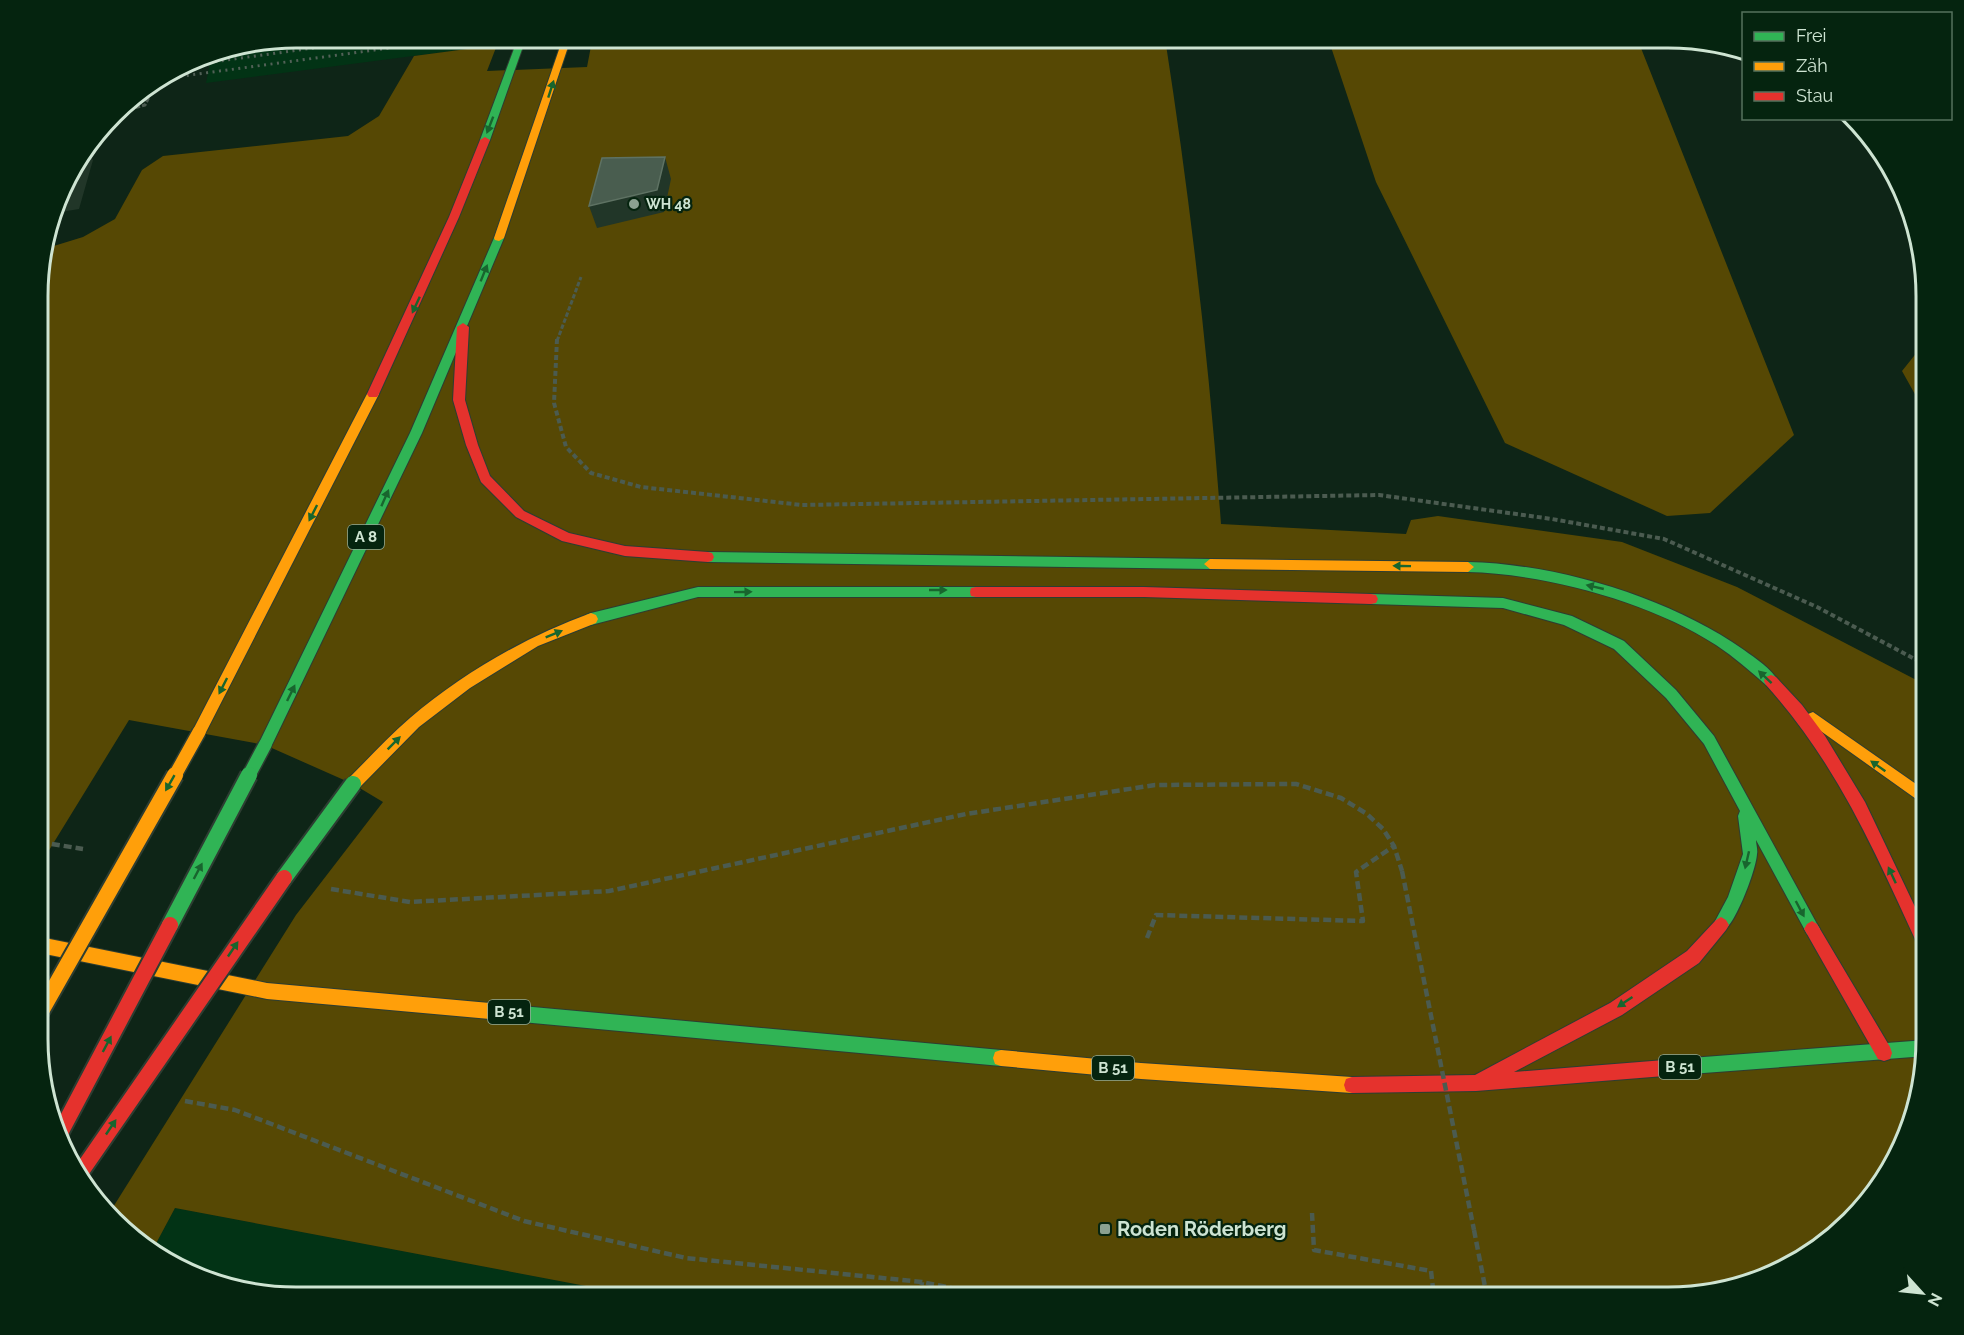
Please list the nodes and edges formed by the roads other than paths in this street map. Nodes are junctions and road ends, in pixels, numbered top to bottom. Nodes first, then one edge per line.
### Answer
1 (519, 48) edge
2 (564, 48) edge
3 (463, 327) junction
4 (1795, 705) junction
5 (1916, 792) edge
6 (1743, 802) junction
7 (1916, 926) edge
8 (48, 947) edge
9 (48, 999) edge
10 (1915, 1049) edge
11 (1884, 1053) junction
12 (1476, 1083) junction
13 (64, 1126) edge
14 (84, 1167) edge

1 -> 9 main road, bridge
3 -> 2 main road, A 8
4 -> 3 main road
13 -> 3 main road, A 8, bridge
5 -> 4 main road
7 -> 4 main road
6 -> 11 main road
6 -> 12 main road
14 -> 6 main road, bridge
8 - 12 main road, B 51
10 - 11 main road, B 51
11 - 12 main road, B 51

